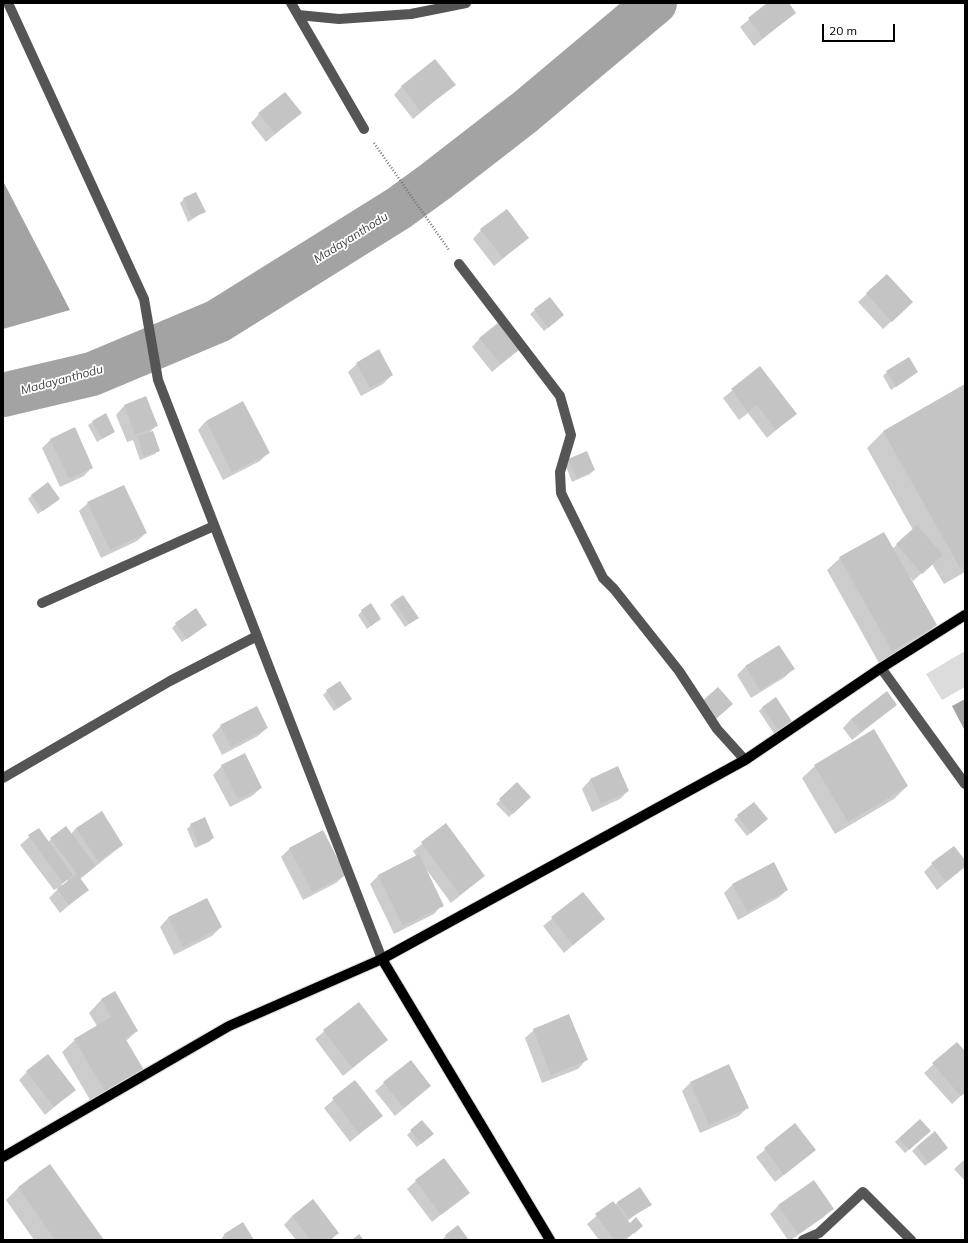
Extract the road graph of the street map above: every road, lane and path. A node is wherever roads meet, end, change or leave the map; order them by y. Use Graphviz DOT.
graph roads {
  1 [pos="8,3"];
  2 [pos="291,3"];
  3 [pos="466,3"];
  4 [pos="298,15"];
  5 [pos="364,128"];
  6 [pos="459,264"];
  7 [pos="214,526"];
  8 [pos="42,603"];
  9 [pos="965,615"];
  10 [pos="257,636"];
  11 [pos="881,668"];
  12 [pos="745,760"];
  13 [pos="3,778"];
  14 [pos="965,784"];
  15 [pos="382,959"];
  16 [pos="3,1157"];
  17 [pos="550,1240"];
  18 [pos="803,1240"];
  19 [pos="911,1240"];
  1 -- 7 [label="street"];
  2 -- 4 [label="street"];
  3 -- 4 [label="street"];
  4 -- 5 [label="street"];
  5 -- 6 [label="path"];
  6 -- 12 [label="street"];
  7 -- 8 [label="street"];
  7 -- 10 [label="street"];
  9 -- 11 [label="main road"];
  10 -- 13 [label="street"];
  10 -- 15 [label="street"];
  11 -- 12 [label="main road"];
  11 -- 14 [label="street"];
  12 -- 15 [label="main road"];
  15 -- 16 [label="main road"];
  15 -- 17 [label="main road"];
  18 -- 19 [label="street"];
}
